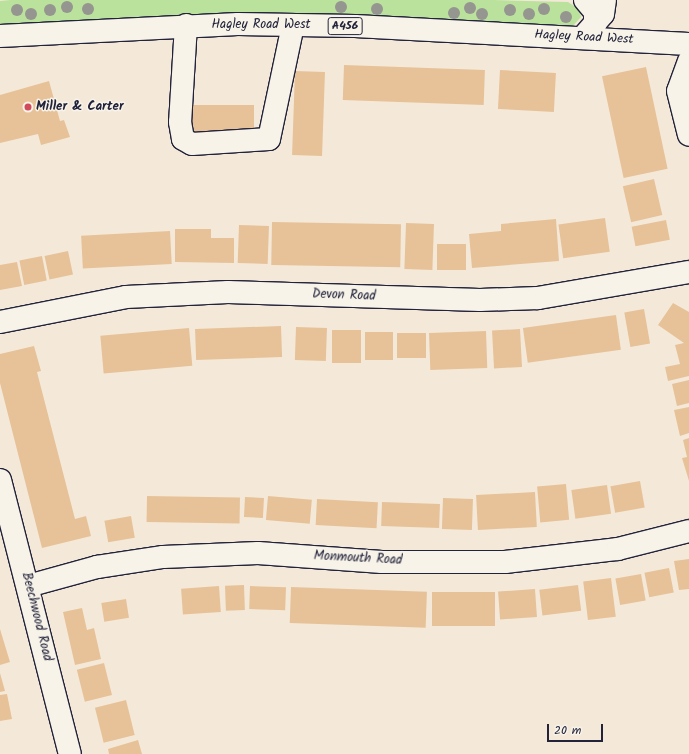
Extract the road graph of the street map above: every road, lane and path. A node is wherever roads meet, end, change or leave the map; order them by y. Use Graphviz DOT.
graph roads {
  1 [pos="585,0"];
  2 [pos="605,0"];
  3 [pos="186,25"];
  4 [pos="293,25"];
  5 [pos="589,31"];
  6 [pos="0,36"];
  7 [pos="689,44"];
  8 [pos="689,61"];
  9 [pos="689,135"];
  10 [pos="689,272"];
  11 [pos="0,322"];
  12 [pos="0,480"];
  13 [pos="689,532"];
  14 [pos="28,586"];
  15 [pos="70,754"];
  1 -- 5 [label="main road"];
  2 -- 5 [label="main road"];
  3 -- 4 [label="main road, Hagley Road West / A456"];
  3 -- 4 [label="main road"];
  3 -- 6 [label="main road, Hagley Road West / A456"];
  4 -- 5 [label="main road, Hagley Road West / A456"];
  5 -- 7 [label="main road, Hagley Road West / A456"];
  8 -- 9 [label="main road"];
  10 -- 11 [label="main road, Devon Road"];
  12 -- 14 [label="main road, Beechwood Road"];
  13 -- 14 [label="main road, Monmouth Road"];
  14 -- 15 [label="main road, Beechwood Road"];
}
